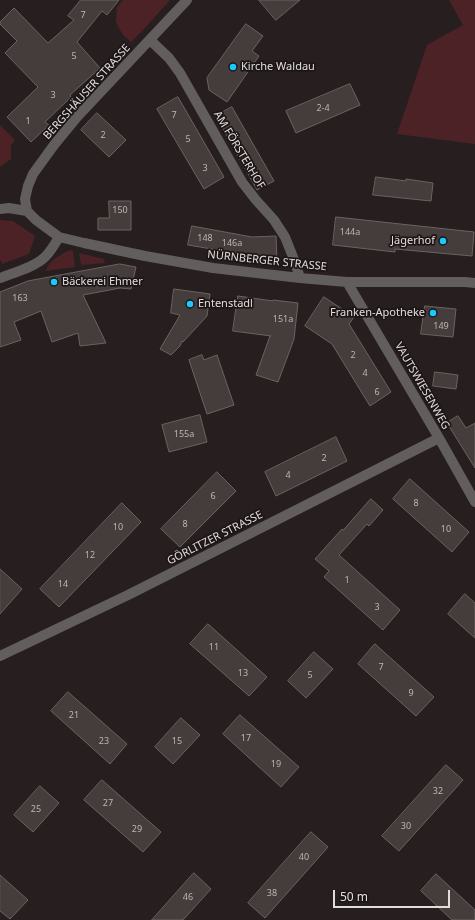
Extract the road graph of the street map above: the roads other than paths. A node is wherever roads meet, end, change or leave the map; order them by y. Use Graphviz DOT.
graph roads {
  1 [pos="187,0"];
  2 [pos="150,40"];
  3 [pos="0,209"];
  4 [pos="27,211"];
  5 [pos="59,236"];
  6 [pos="0,278"];
  7 [pos="300,278"];
  8 [pos="347,282"];
  9 [pos="475,283"];
  10 [pos="439,438"];
  11 [pos="475,502"];
  12 [pos="0,656"];
  1 -- 2 [label="street, BERGSHÄUSER STRASSE"];
  2 -- 4 [label="street, BERGSHÄUSER STRASSE"];
  2 -- 7 [label="street, AM FÖRSTERHOF"];
  3 -- 4 [label="street"];
  4 -- 5 [label="street, NÜRNBERGER STRASSE"];
  5 -- 6 [label="street"];
  5 -- 7 [label="street, NÜRNBERGER STRASSE"];
  7 -- 8 [label="street, NÜRNBERGER STRASSE"];
  8 -- 9 [label="street, NÜRNBERGER STRASSE"];
  8 -- 10 [label="street, VAUTSWIESENWEG"];
  10 -- 11 [label="street, VAUTSWIESENWEG"];
  10 -- 12 [label="street, GÖRLITZER STRASSE"];
}
